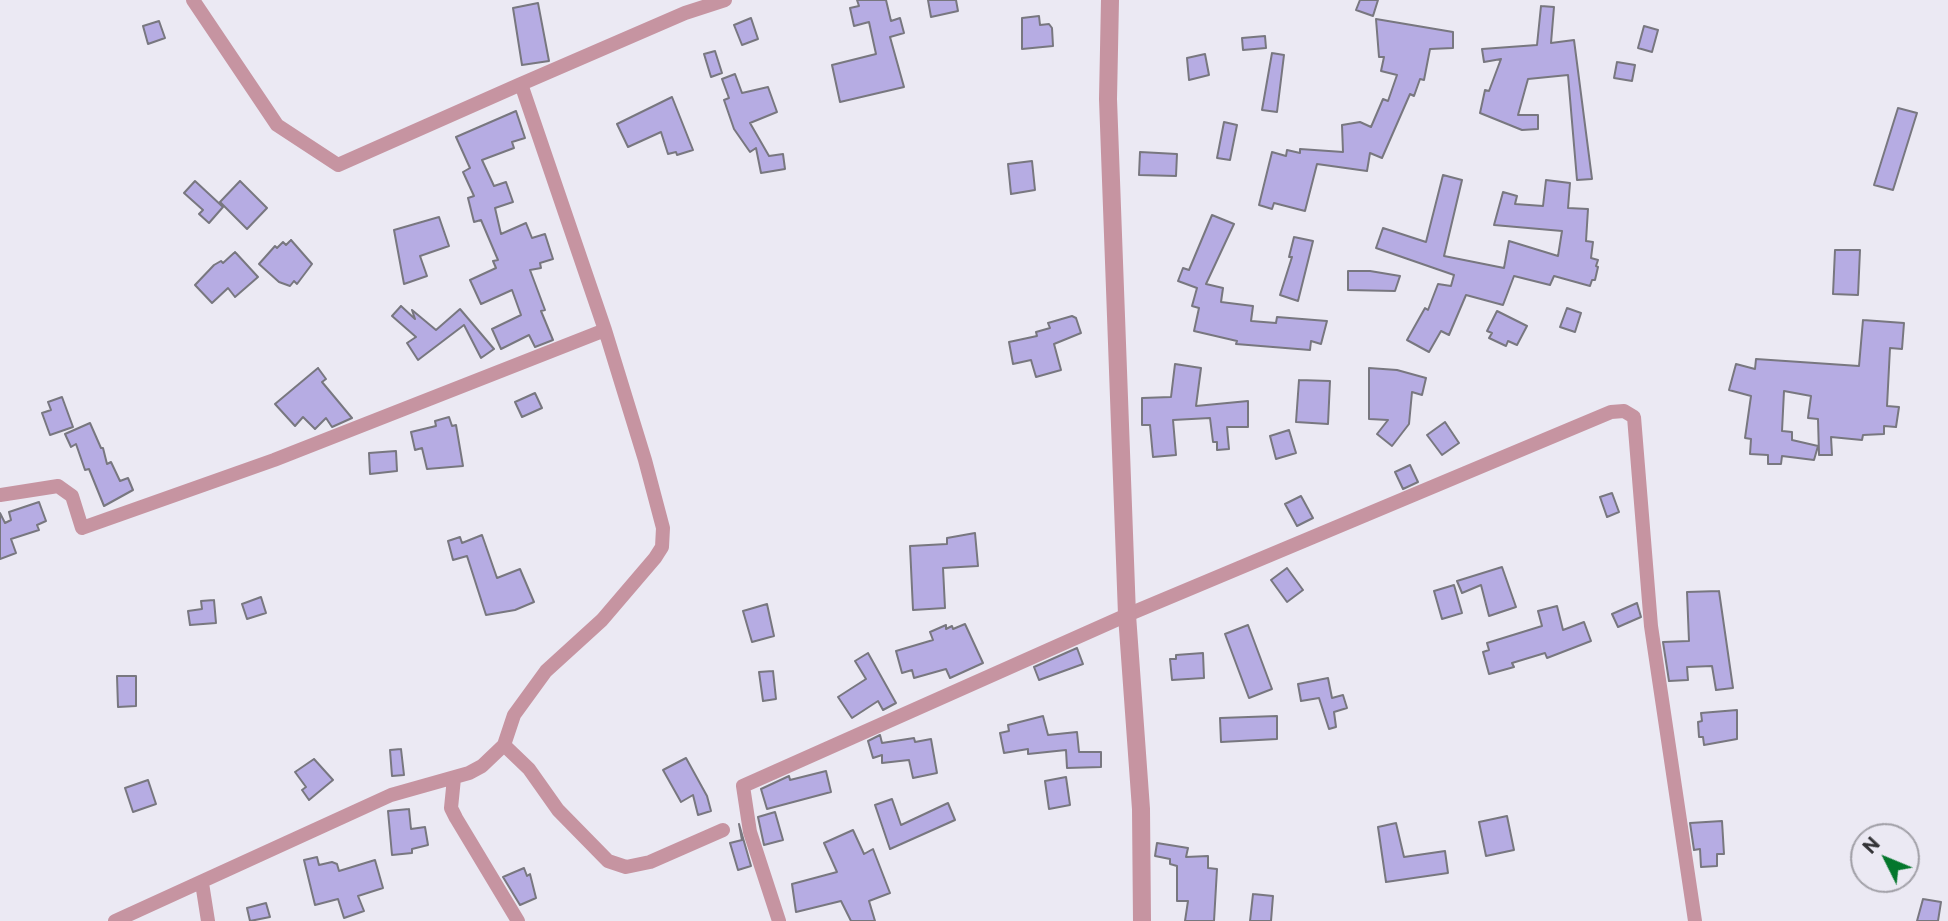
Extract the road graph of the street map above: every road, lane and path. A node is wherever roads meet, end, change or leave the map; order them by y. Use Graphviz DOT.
graph roads {
  1 [pos="193,0"];
  2 [pos="724,0"];
  3 [pos="1110,0"];
  4 [pos="521,84"];
  5 [pos="606,330"];
  6 [pos="0,495"];
  7 [pos="1127,615"];
  8 [pos="503,745"];
  9 [pos="454,778"];
  10 [pos="723,830"];
  11 [pos="202,883"];
  12 [pos="115,921"];
  13 [pos="208,921"];
  14 [pos="518,921"];
  15 [pos="779,921"];
  16 [pos="1142,921"];
  17 [pos="1695,921"];
  1 -- 4 [label="street"];
  2 -- 4 [label="street"];
  3 -- 7 [label="street"];
  4 -- 5 [label="street"];
  5 -- 6 [label="street"];
  5 -- 8 [label="street"];
  7 -- 15 [label="street"];
  7 -- 16 [label="street"];
  7 -- 17 [label="street"];
  8 -- 9 [label="street"];
  8 -- 10 [label="street"];
  9 -- 11 [label="street"];
  9 -- 14 [label="street"];
  11 -- 12 [label="street"];
  11 -- 13 [label="street"];
}
